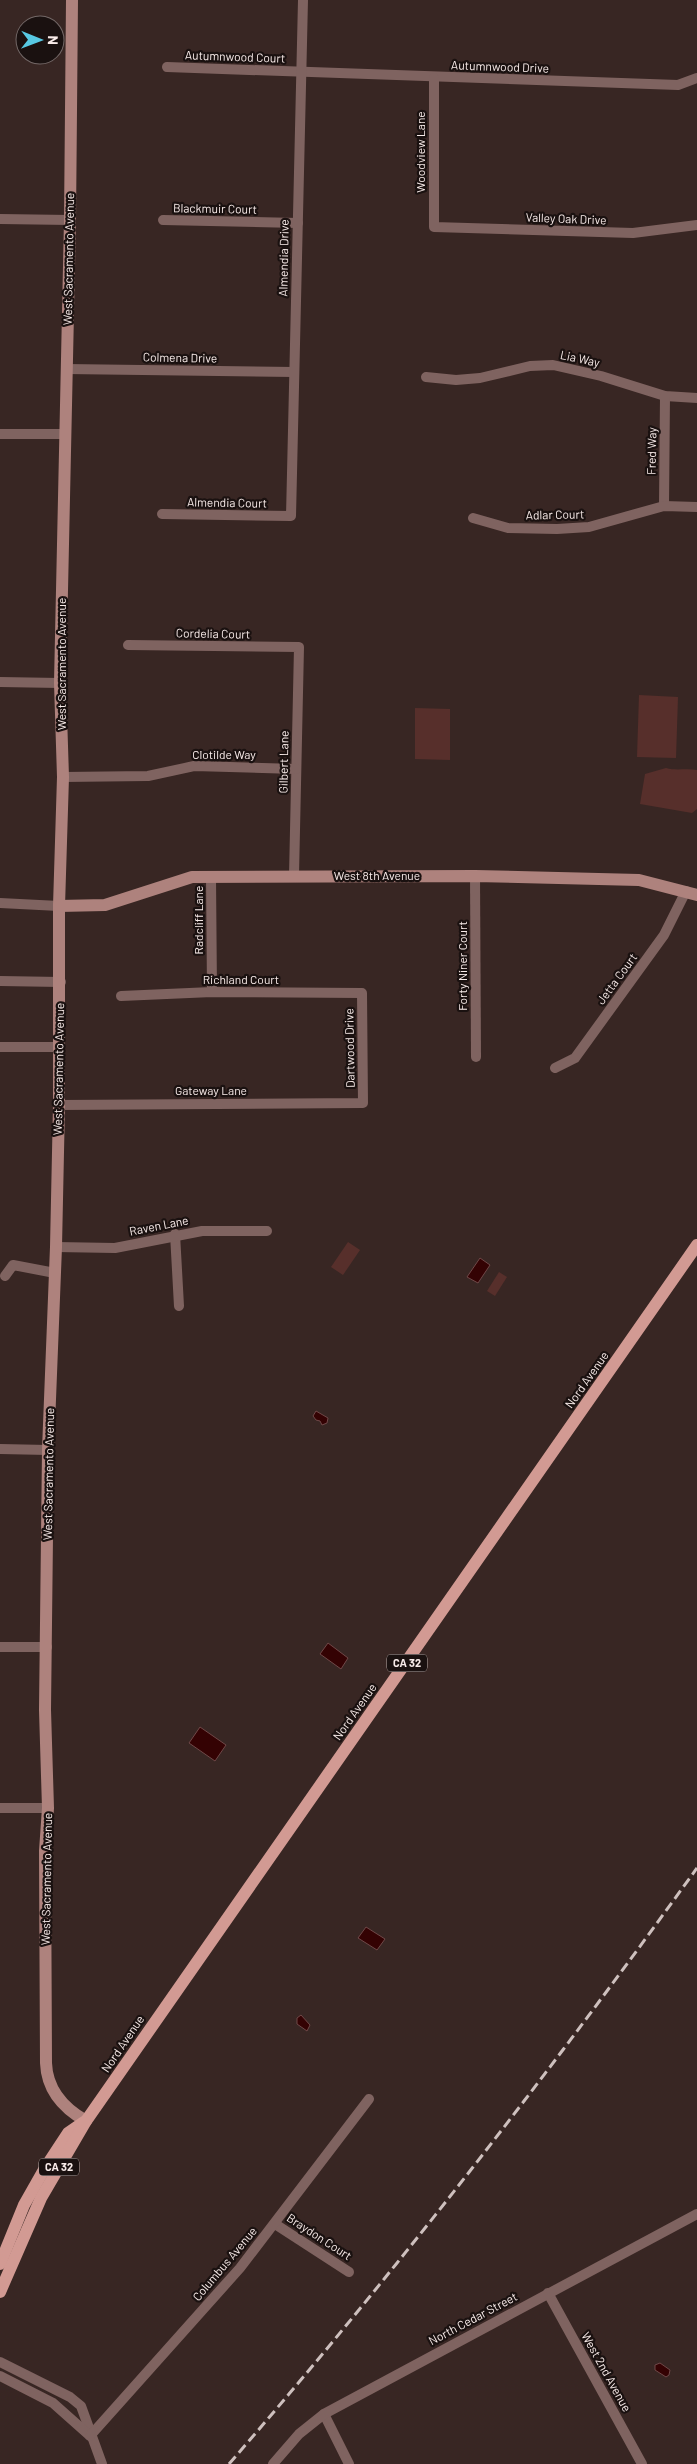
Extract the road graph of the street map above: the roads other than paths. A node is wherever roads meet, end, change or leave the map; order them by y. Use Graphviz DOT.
graph roads {
  1 [pos="72,0"];
  2 [pos="302,0"];
  3 [pos="167,67"];
  4 [pos="301,71"];
  5 [pos="434,78"];
  6 [pos="697,78"];
  7 [pos="0,219"];
  8 [pos="70,220"];
  9 [pos="163,220"];
  10 [pos="298,223"];
  11 [pos="697,225"];
  12 [pos="434,227"];
  13 [pos="66,369"];
  14 [pos="294,372"];
  15 [pos="426,377"];
  16 [pos="665,396"];
  17 [pos="697,398"];
  18 [pos="0,434"];
  19 [pos="65,434"];
  20 [pos="664,506"];
  21 [pos="697,507"];
  22 [pos="162,514"];
  23 [pos="291,516"];
  24 [pos="473,518"];
  25 [pos="128,645"];
  26 [pos="299,648"];
  27 [pos="0,682"];
  28 [pos="60,683"];
  29 [pos="296,769"];
  30 [pos="63,777"];
  31 [pos="294,876"];
  32 [pos="475,876"];
  33 [pos="211,877"];
  34 [pos="691,893"];
  35 [pos="0,903"];
  36 [pos="59,906"];
  37 [pos="0,981"];
  38 [pos="61,982"];
  39 [pos="212,992"];
  40 [pos="362,993"];
  41 [pos="121,996"];
  42 [pos="0,1047"];
  43 [pos="59,1047"];
  44 [pos="476,1057"];
  45 [pos="555,1068"];
  46 [pos="363,1102"];
  47 [pos="59,1105"];
  48 [pos="267,1231"];
  49 [pos="175,1234"];
  50 [pos="697,1244"];
  51 [pos="56,1247"];
  52 [pos="55,1273"];
  53 [pos="4,1276"];
  54 [pos="179,1306"];
  55 [pos="0,1449"];
  56 [pos="48,1450"];
  57 [pos="0,1647"];
  58 [pos="46,1648"];
  59 [pos="0,1808"];
  60 [pos="48,1808"];
  61 [pos="369,2099"];
  62 [pos="86,2121"];
  63 [pos="697,2214"];
  64 [pos="275,2224"];
  65 [pos="0,2264"];
  66 [pos="349,2272"];
  67 [pos="0,2292"];
  68 [pos="548,2293"];
  69 [pos="0,2362"];
  70 [pos="0,2376"];
  71 [pos="324,2414"];
  72 [pos="90,2436"];
  73 [pos="102,2464"];
  74 [pos="273,2464"];
  75 [pos="349,2464"];
  76 [pos="642,2464"];
  1 -- 8 [label="street, West Sacramento Avenue"];
  2 -- 4 [label="street, Almendia Drive"];
  3 -- 4 [label="street, Autumnwood Court"];
  4 -- 5 [label="street, Autumnwood Drive"];
  4 -- 10 [label="street, Almendia Drive"];
  5 -- 6 [label="street, Autumnwood Drive"];
  5 -- 12 [label="street, Woodview Lane"];
  7 -- 8 [label="street"];
  8 -- 13 [label="street, West Sacramento Avenue"];
  9 -- 10 [label="street, Blackmuir Court"];
  10 -- 14 [label="street, Almendia Drive"];
  11 -- 12 [label="street, Valley Oak Drive"];
  13 -- 14 [label="street, Colmena Drive"];
  13 -- 19 [label="street, West Sacramento Avenue"];
  14 -- 23 [label="street, Almendia Drive"];
  15 -- 16 [label="street, Lia Way"];
  16 -- 17 [label="street, Lia Way"];
  16 -- 20 [label="street, Fred Way"];
  18 -- 19 [label="street"];
  19 -- 28 [label="street, West Sacramento Avenue"];
  20 -- 21 [label="street, Adlar Court"];
  20 -- 24 [label="street, Adlar Court"];
  22 -- 23 [label="street, Almendia Court"];
  25 -- 26 [label="street, Cordelia Court"];
  26 -- 29 [label="street, Gilbert Lane"];
  27 -- 28 [label="street"];
  28 -- 30 [label="street, West Sacramento Avenue"];
  29 -- 30 [label="street, Clotilde Way"];
  29 -- 31 [label="street, Gilbert Lane"];
  30 -- 36 [label="street, West Sacramento Avenue"];
  31 -- 32 [label="street, West 8th Avenue"];
  31 -- 33 [label="street, West 8th Avenue"];
  32 -- 34 [label="street, West 8th Avenue"];
  32 -- 44 [label="street, Forty Niner Court"];
  33 -- 36 [label="street, West 8th Avenue"];
  33 -- 39 [label="street, Radcliff Lane"];
  34 -- 45 [label="street, Jetta Court"];
  35 -- 36 [label="street"];
  36 -- 38 [label="street, West Sacramento Avenue"];
  37 -- 38 [label="street"];
  38 -- 43 [label="street, West Sacramento Avenue"];
  39 -- 40 [label="street, Richland Court"];
  39 -- 41 [label="street, Richland Court"];
  40 -- 46 [label="street, Dartwood Drive"];
  42 -- 43 [label="street"];
  43 -- 47 [label="street, West Sacramento Avenue"];
  46 -- 47 [label="street, Gateway Lane"];
  47 -- 51 [label="street, West Sacramento Avenue"];
  48 -- 49 [label="street, Raven Lane"];
  49 -- 51 [label="street, Raven Lane"];
  49 -- 54 [label="street"];
  50 -- 62 [label="main road, Nord Avenue / CA 32"];
  51 -- 52 [label="street, West Sacramento Avenue"];
  52 -- 53 [label="street"];
  52 -- 56 [label="street, West Sacramento Avenue"];
  55 -- 56 [label="street"];
  56 -- 58 [label="street, West Sacramento Avenue"];
  57 -- 58 [label="street"];
  58 -- 60 [label="street, West Sacramento Avenue"];
  59 -- 60 [label="street"];
  60 -- 62 [label="street, West Sacramento Avenue"];
  61 -- 64 [label="street, Columbus Avenue"];
  62 -- 65 [label="main road, Nord Avenue / CA 32"];
  62 -- 67 [label="main road, Nord Avenue / CA 32"];
  63 -- 68 [label="street, North Cedar Street"];
  64 -- 66 [label="street, Braydon Court"];
  64 -- 72 [label="street, Columbus Avenue"];
  68 -- 71 [label="street, North Cedar Street"];
  68 -- 76 [label="street, West 2nd Avenue"];
  69 -- 72 [label="street"];
  70 -- 72 [label="street"];
  71 -- 74 [label="street, North Cedar Street"];
  71 -- 75 [label="street"];
  72 -- 73 [label="street"];
}
